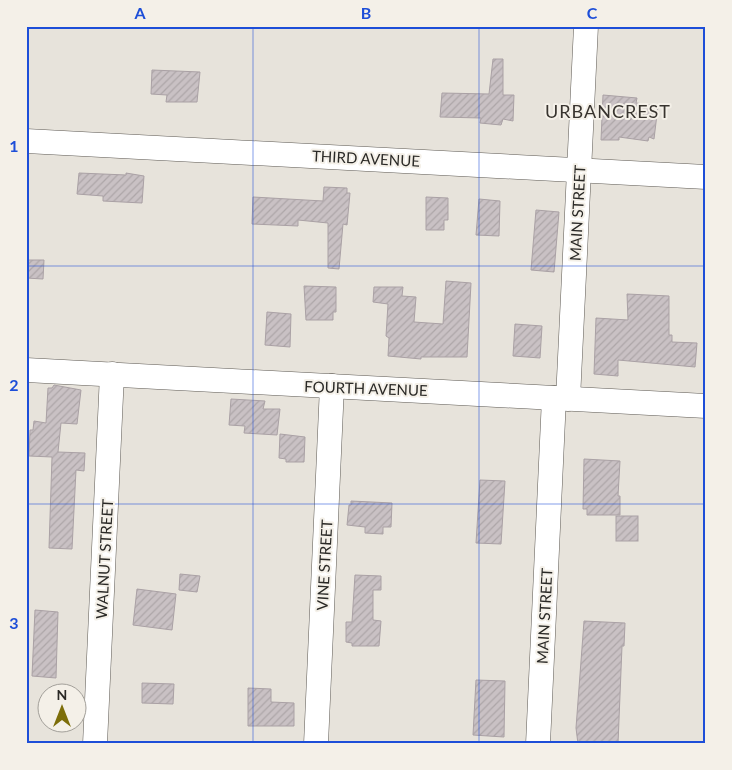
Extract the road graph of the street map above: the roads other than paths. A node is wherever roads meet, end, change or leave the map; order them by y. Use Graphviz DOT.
graph roads {
  1 [pos="586,26"];
  2 [pos="26,140"];
  3 [pos="579,170"];
  4 [pos="706,177"];
  5 [pos="26,370"];
  6 [pos="112,374"];
  7 [pos="332,386"];
  8 [pos="561,399"];
  9 [pos="706,406"];
  10 [pos="95,744"];
  11 [pos="316,744"];
  12 [pos="538,744"];
  1 -- 3 [label="street, MAIN STREET"];
  2 -- 3 [label="street, THIRD AVENUE"];
  3 -- 4 [label="street, THIRD AVENUE"];
  3 -- 8 [label="street, MAIN STREET"];
  5 -- 6 [label="street, FOURTH AVENUE"];
  6 -- 7 [label="street, FOURTH AVENUE"];
  6 -- 10 [label="street, WALNUT STREET"];
  7 -- 8 [label="street, FOURTH AVENUE"];
  7 -- 11 [label="street, VINE STREET"];
  8 -- 9 [label="street, FOURTH AVENUE"];
  8 -- 12 [label="street, MAIN STREET"];
}
